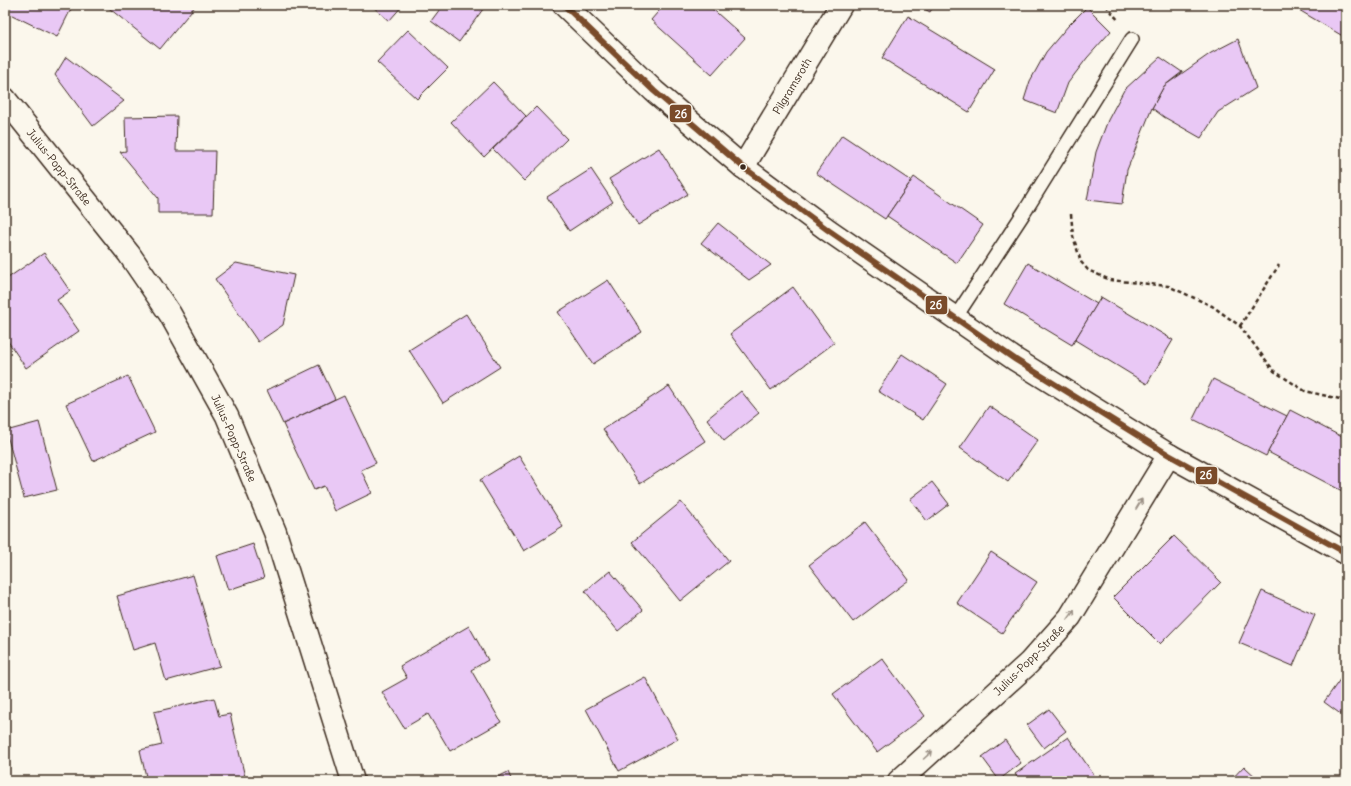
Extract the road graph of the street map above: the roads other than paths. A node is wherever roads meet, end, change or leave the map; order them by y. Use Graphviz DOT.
graph roads {
  1 [pos="564,5"];
  2 [pos="841,5"];
  3 [pos="1132,39"];
  4 [pos="5,99"];
  5 [pos="743,166"];
  6 [pos="955,318"];
  7 [pos="1169,455"];
  8 [pos="1346,551"];
  9 [pos="350,773"];
  10 [pos="899,781"];
  1 -- 5 [label="street"];
  2 -- 5 [label="street, Pilgramsroth"];
  3 -- 6 [label="lane"];
  4 -- 9 [label="street, Julius-Popp-Straße"];
  5 -- 6 [label="street"];
  6 -- 7 [label="street"];
  7 -- 8 [label="street"];
  10 -- 7 [label="street, Julius-Popp-Straße, one-way"];
}
